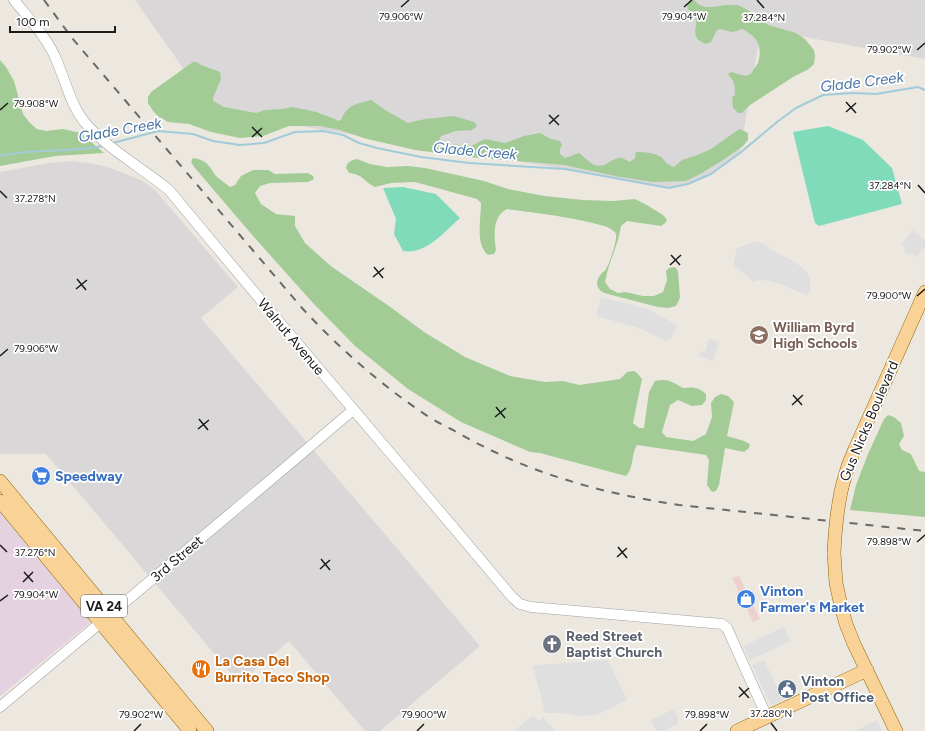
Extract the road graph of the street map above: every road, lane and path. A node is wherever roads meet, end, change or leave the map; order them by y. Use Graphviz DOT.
graph roads {
  1 [pos="14,0"];
  2 [pos="925,292"];
  3 [pos="353,410"];
  4 [pos="0,481"];
  5 [pos="0,501"];
  6 [pos="106,619"];
  7 [pos="867,670"];
  8 [pos="0,707"];
  9 [pos="767,717"];
  10 [pos="190,731"];
  11 [pos="207,731"];
  12 [pos="737,731"];
  13 [pos="896,731"];
  1 -- 3 [label="street, Walnut Avenue"];
  2 -- 7 [label="main road, Gus Nicks Boulevard, bridge"];
  3 -- 6 [label="street, 3rd Street"];
  3 -- 9 [label="street, Walnut Avenue"];
  4 -- 6 [label="main road, VA 24"];
  5 -- 6 [label="main road, VA 24"];
  6 -- 8 [label="street, 3rd Street"];
  6 -- 10 [label="main road, VA 24"];
  6 -- 11 [label="main road, VA 24"];
  7 -- 9 [label="main road"];
  7 -- 13 [label="main road, Gus Nicks Boulevard"];
  9 -- 12 [label="main road"];
}
